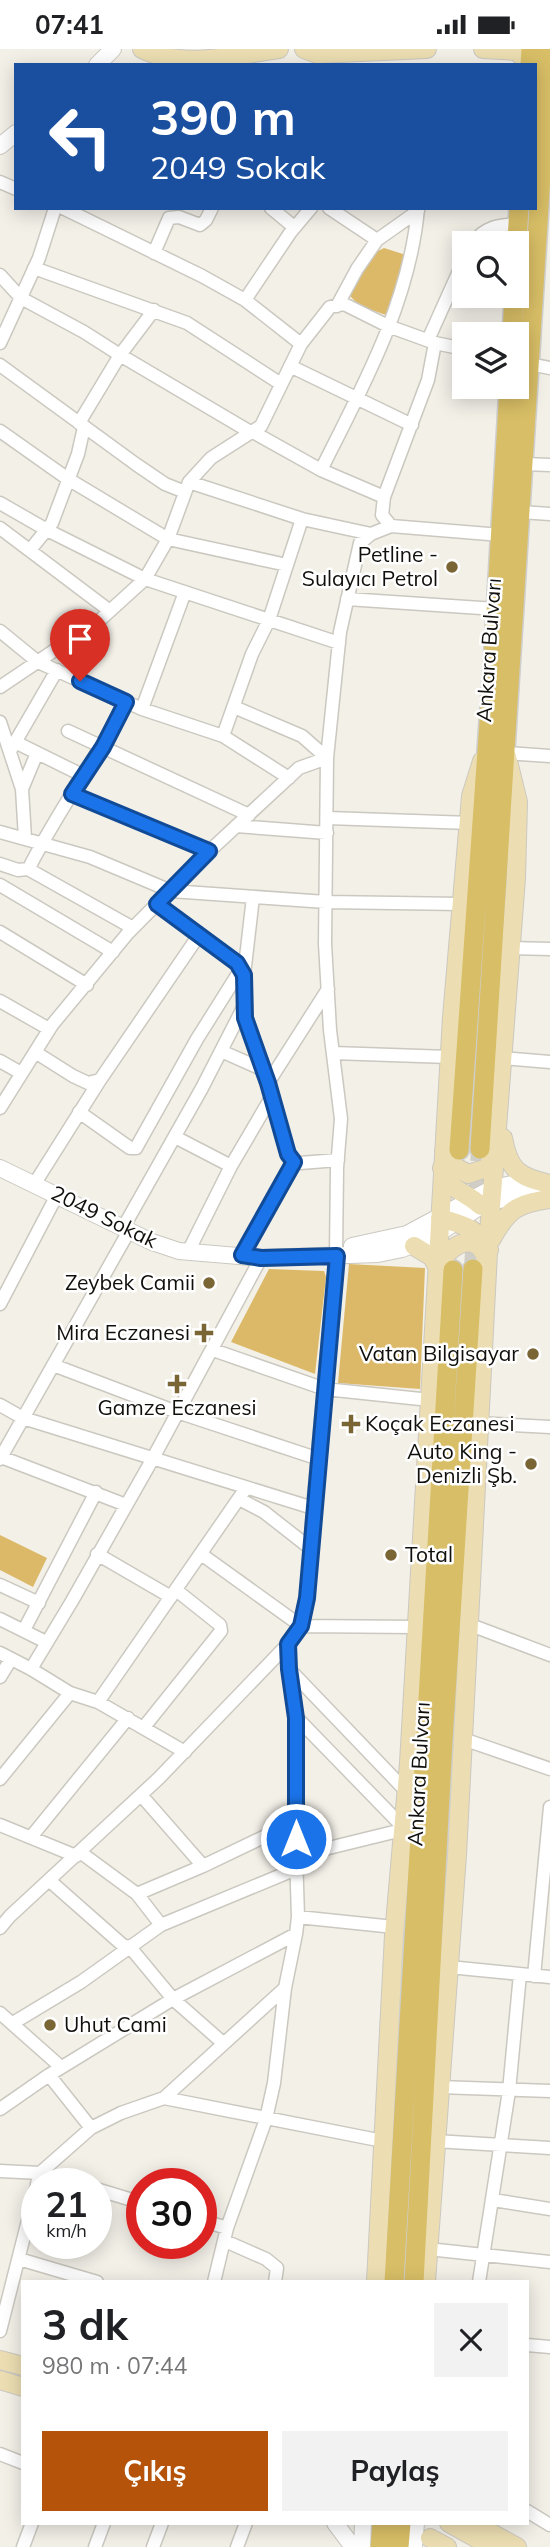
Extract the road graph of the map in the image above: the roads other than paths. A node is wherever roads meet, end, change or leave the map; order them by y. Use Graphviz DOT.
graph roads {
  1 [pos="113,49"];
  2 [pos="142,49"];
  3 [pos="276,49"];
  4 [pos="303,49"];
  5 [pos="427,49"];
  6 [pos="483,49"];
  7 [pos="548,49"];
  8 [pos="377,55"];
  9 [pos="232,60"];
  10 [pos="99,63"];
  11 [pos="527,63"];
  12 [pos="550,116"];
  13 [pos="14,135"];
  14 [pos="0,146"];
  15 [pos="542,153"];
  16 [pos="54,210"];
  17 [pos="67,210"];
  18 [pos="211,210"];
  19 [pos="275,210"];
  20 [pos="309,210"];
  21 [pos="332,210"];
  22 [pos="418,210"];
  23 [pos="518,216"];
  24 [pos="294,227"];
  25 [pos="484,231"];
  26 [pos="543,239"];
  27 [pos="377,240"];
  28 [pos="154,253"];
  29 [pos="34,268"];
  30 [pos="0,275"];
  31 [pos="452,291"];
  32 [pos="21,298"];
  33 [pos="245,300"];
  34 [pos="337,306"];
  35 [pos="155,310"];
  36 [pos="388,325"];
  37 [pos="432,342"];
  38 [pos="0,343"];
  39 [pos="301,344"];
  40 [pos="452,346"];
  41 [pos="120,355"];
  42 [pos="529,364"];
  43 [pos="0,365"];
  44 [pos="290,366"];
  45 [pos="550,369"];
  46 [pos="281,384"];
  47 [pos="508,399"];
  48 [pos="527,399"];
  49 [pos="356,400"];
  50 [pos="82,425"];
  51 [pos="412,425"];
  52 [pos="0,431"];
  53 [pos="252,433"];
  54 [pos="523,464"];
  55 [pos="550,465"];
  56 [pos="321,470"];
  57 [pos="68,479"];
  58 [pos="187,487"];
  59 [pos="384,497"];
  60 [pos="0,503"];
  61 [pos="521,512"];
  62 [pos="550,514"];
  63 [pos="302,519"];
  64 [pos="391,526"];
  65 [pos="0,528"];
  66 [pos="47,530"];
  67 [pos="371,534"];
  68 [pos="500,535"];
  69 [pos="168,539"];
  70 [pos="30,550"];
  71 [pos="287,565"];
  72 [pos="145,579"];
  73 [pos="185,592"];
  74 [pos="347,599"];
  75 [pos="496,609"];
  76 [pos="110,611"];
  77 [pos="269,620"];
  78 [pos="0,631"];
  79 [pos="339,643"];
  80 [pos="38,662"];
  81 [pos="57,670"];
  82 [pos="0,687"];
  83 [pos="126,702"];
  84 [pos="234,706"];
  85 [pos="142,709"];
  86 [pos="0,722"];
  87 [pos="68,731"];
  88 [pos="223,736"];
  89 [pos="13,747"];
  90 [pos="103,747"];
  91 [pos="486,747"];
  92 [pos="37,753"];
  93 [pos="506,753"];
  94 [pos="550,756"];
  95 [pos="327,758"];
  96 [pos="84,776"];
  97 [pos="289,778"];
  98 [pos="22,789"];
  99 [pos="72,794"];
  100 [pos="249,815"];
  101 [pos="327,818"];
  102 [pos="470,823"];
  103 [pos="236,826"];
  104 [pos="0,832"];
  105 [pos="327,833"];
  106 [pos="25,838"];
  107 [pos="42,842"];
  108 [pos="209,851"];
  109 [pos="0,864"];
  110 [pos="28,869"];
  111 [pos="0,885"];
  112 [pos="170,891"];
  113 [pos="253,897"];
  114 [pos="326,902"];
  115 [pos="157,904"];
  116 [pos="462,904"];
  117 [pos="133,928"];
  118 [pos="0,932"];
  119 [pos="199,935"];
  120 [pos="510,948"];
  121 [pos="550,949"];
  122 [pos="113,952"];
  123 [pos="242,972"];
  124 [pos="86,985"];
  125 [pos="328,989"];
  126 [pos="0,1001"];
  127 [pos="246,1003"];
  128 [pos="49,1029"];
  129 [pos="221,1051"];
  130 [pos="35,1052"];
  131 [pos="333,1052"];
  132 [pos="449,1057"];
  133 [pos="503,1058"];
  134 [pos="0,1061"];
  135 [pos="550,1062"];
  136 [pos="264,1070"];
  137 [pos="21,1073"];
  138 [pos="100,1080"];
  139 [pos="270,1089"];
  140 [pos="0,1108"];
  141 [pos="79,1112"];
  142 [pos="498,1117"];
  143 [pos="175,1137"];
  144 [pos="488,1151"];
  145 [pos="448,1156"];
  146 [pos="338,1160"];
  147 [pos="294,1162"];
  148 [pos="231,1167"];
  149 [pos="2,1172"];
  150 [pos="35,1183"];
  151 [pos="550,1185"];
  152 [pos="57,1195"];
  153 [pos="484,1198"];
  154 [pos="550,1198"];
  155 [pos="444,1224"];
  156 [pos="126,1229"];
  157 [pos="414,1246"];
  158 [pos="489,1247"];
  159 [pos="188,1252"];
  160 [pos="242,1255"];
  161 [pos="337,1255"];
  162 [pos="261,1258"];
  163 [pos="463,1269"];
  164 [pos="0,1304"];
  165 [pos="212,1350"];
  166 [pos="53,1366"];
  167 [pos="325,1389"];
  168 [pos="430,1400"];
  169 [pos="0,1405"];
  170 [pos="177,1412"];
  171 [pos="23,1418"];
  172 [pos="478,1423"];
  173 [pos="550,1427"];
  174 [pos="1,1453"];
  175 [pos="319,1459"];
  176 [pos="152,1460"];
  177 [pos="96,1492"];
  178 [pos="243,1494"];
  179 [pos="126,1504"];
  180 [pos="313,1508"];
  181 [pos="310,1548"];
  182 [pos="97,1554"];
  183 [pos="201,1554"];
  184 [pos="0,1585"];
  185 [pos="174,1593"];
  186 [pos="38,1603"];
  187 [pos="0,1619"];
  188 [pos="468,1623"];
  189 [pos="301,1626"];
  190 [pos="417,1627"];
  191 [pos="24,1630"];
  192 [pos="46,1642"];
  193 [pos="288,1644"];
  194 [pos="550,1655"];
  195 [pos="6,1656"];
  196 [pos="31,1669"];
  197 [pos="289,1669"];
  198 [pos="0,1677"];
  199 [pos="70,1693"];
  200 [pos="98,1702"];
  201 [pos="128,1718"];
  202 [pos="296,1718"];
  203 [pos="144,1727"];
  204 [pos="463,1739"];
  205 [pos="185,1752"];
  206 [pos="550,1769"];
  207 [pos="0,1779"];
  208 [pos="406,1791"];
  209 [pos="141,1795"];
  210 [pos="550,1807"];
  211 [pos="295,1822"];
  212 [pos="0,1825"];
  213 [pos="402,1828"];
  214 [pos="31,1837"];
  215 [pos="78,1854"];
  216 [pos="296,1862"];
  217 [pos="203,1866"];
  218 [pos="50,1881"];
  219 [pos="546,1886"];
  220 [pos="137,1894"];
  221 [pos="5,1913"];
  222 [pos="298,1917"];
  223 [pos="161,1925"];
  224 [pos="394,1927"];
  225 [pos="0,1928"];
  226 [pos="296,1934"];
  227 [pos="127,1947"];
  228 [pos="449,1967"];
  229 [pos="527,1975"];
  230 [pos="550,1977"];
  231 [pos="285,1988"];
  232 [pos="173,1999"];
  233 [pos="0,2013"];
  234 [pos="13,2024"];
  235 [pos="223,2043"];
  236 [pos="61,2067"];
  237 [pos="49,2075"];
  238 [pos="439,2087"];
  239 [pos="509,2091"];
  240 [pos="550,2091"];
  241 [pos="164,2098"];
  242 [pos="3,2102"];
  243 [pos="266,2119"];
  244 [pos="90,2128"];
  245 [pos="383,2141"];
  246 [pos="435,2141"];
  247 [pos="502,2146"];
  248 [pos="550,2148"];
  249 [pos="0,2162"];
  250 [pos="51,2168"];
  251 [pos="0,2171"];
  252 [pos="14,2171"];
  253 [pos="21,2174"];
  254 [pos="493,2200"];
  255 [pos="550,2209"];
  256 [pos="217,2229"];
  257 [pos="226,2234"];
  258 [pos="428,2249"];
  259 [pos="21,2251"];
  260 [pos="483,2255"];
  261 [pos="19,2259"];
  262 [pos="550,2262"];
  263 [pos="90,2280"];
  264 [pos="214,2280"];
  265 [pos="275,2280"];
  266 [pos="376,2280"];
  267 [pos="394,2280"];
  268 [pos="414,2280"];
  269 [pos="426,2280"];
  270 [pos="479,2280"];
  271 [pos="0,2331"];
  272 [pos="529,2345"];
  273 [pos="550,2347"];
  274 [pos="0,2360"];
  275 [pos="21,2366"];
  276 [pos="0,2380"];
  277 [pos="21,2386"];
  278 [pos="0,2454"];
  279 [pos="21,2462"];
  280 [pos="529,2512"];
  281 [pos="32,2525"];
  282 [pos="103,2525"];
  283 [pos="161,2525"];
  284 [pos="245,2525"];
  285 [pos="336,2525"];
  286 [pos="363,2525"];
  287 [pos="382,2525"];
  288 [pos="401,2525"];
  289 [pos="417,2525"];
  290 [pos="453,2525"];
  291 [pos="478,2525"];
  292 [pos="550,2525"];
  293 [pos="422,2543"];
  294 [pos="23,2547"];
  295 [pos="95,2547"];
  296 [pos="153,2547"];
  297 [pos="237,2547"];
  298 [pos="353,2547"];
  299 [pos="362,2547"];
  300 [pos="380,2547"];
  301 [pos="399,2547"];
  302 [pos="447,2547"];
  303 [pos="492,2547"];
  304 [pos="517,2547"];
  1 -- 10 [label="street"];
  2 -- 9 [label="main road"];
  3 -- 9 [label="main road"];
  4 -- 8 [label="main road"];
  5 -- 8 [label="main road"];
  6 -- 11 [label="main road"];
  7 -- 15 [label="main road, Ankara Bulvarı"];
  12 -- 15 [label="main road, Ankara Bulvarı"];
  13 -- 14 [label="street"];
  15 -- 26 [label="main road, Ankara Bulvarı"];
  16 -- 29 [label="street"];
  17 -- 28 [label="street"];
  18 -- 28 [label="street"];
  19 -- 24 [label="street"];
  20 -- 24 [label="street"];
  21 -- 27 [label="street"];
  22 -- 27 [label="street"];
  22 -- 36 [label="street"];
  23 -- 25 [label="street"];
  24 -- 33 [label="street"];
  26 -- 42 [label="main road, Ankara Bulvarı"];
  27 -- 34 [label="street"];
  28 -- 33 [label="street"];
  29 -- 32 [label="street"];
  29 -- 35 [label="street"];
  30 -- 32 [label="street"];
  31 -- 37 [label="street"];
  32 -- 38 [label="street"];
  32 -- 41 [label="street"];
  33 -- 39 [label="street"];
  34 -- 36 [label="street"];
  34 -- 39 [label="street"];
  35 -- 41 [label="street"];
  35 -- 46 [label="street"];
  36 -- 37 [label="street"];
  36 -- 49 [label="street"];
  37 -- 40 [label="street"];
  37 -- 51 [label="street"];
  39 -- 44 [label="street"];
  41 -- 50 [label="street"];
  41 -- 53 [label="street"];
  42 -- 45 [label="street"];
  43 -- 50 [label="street"];
  44 -- 46 [label="street"];
  44 -- 49 [label="street"];
  46 -- 53 [label="street"];
  47 -- 68 [label="main road, Ankara Bulvarı"];
  48 -- 54 [label="main road, Ankara Bulvarı"];
  49 -- 51 [label="street"];
  49 -- 56 [label="street"];
  50 -- 57 [label="street"];
  50 -- 58 [label="street"];
  51 -- 59 [label="street"];
  52 -- 57 [label="street"];
  53 -- 56 [label="street"];
  53 -- 58 [label="street"];
  54 -- 55 [label="street"];
  54 -- 61 [label="main road, Ankara Bulvarı"];
  56 -- 59 [label="street"];
  57 -- 66 [label="street"];
  57 -- 69 [label="street"];
  58 -- 63 [label="street"];
  58 -- 69 [label="street"];
  59 -- 64 [label="street"];
  60 -- 66 [label="street"];
  61 -- 62 [label="street"];
  61 -- 93 [label="main road, Ankara Bulvarı"];
  63 -- 67 [label="street"];
  63 -- 71 [label="street"];
  64 -- 67 [label="street"];
  64 -- 68 [label="street"];
  65 -- 70 [label="street"];
  66 -- 70 [label="street"];
  66 -- 72 [label="street"];
  67 -- 74 [label="street"];
  68 -- 75 [label="main road, Ankara Bulvarı"];
  69 -- 71 [label="street"];
  69 -- 72 [label="street"];
  70 -- 76 [label="street"];
  71 -- 77 [label="street"];
  72 -- 73 [label="street"];
  72 -- 76 [label="street"];
  73 -- 77 [label="street"];
  73 -- 85 [label="street"];
  74 -- 75 [label="street"];
  74 -- 79 [label="street"];
  75 -- 91 [label="main road, Ankara Bulvarı"];
  76 -- 80 [label="street"];
  77 -- 79 [label="street"];
  77 -- 84 [label="street"];
  78 -- 80 [label="street"];
  79 -- 95 [label="street"];
  80 -- 81 [label="street"];
  80 -- 82 [label="street"];
  81 -- 83 [label="street"];
  81 -- 89 [label="street"];
  83 -- 85 [label="street"];
  83 -- 90 [label="street"];
  84 -- 88 [label="street"];
  84 -- 95 [label="street"];
  85 -- 88 [label="street"];
  86 -- 89 [label="street"];
  87 -- 90 [label="street"];
  88 -- 97 [label="street"];
  89 -- 92 [label="street"];
  89 -- 98 [label="street"];
  90 -- 96 [label="street"];
  90 -- 100 [label="street"];
  91 -- 102 [label="main road"];
  91 -- 145 [label="main road, Ankara Bulvarı"];
  92 -- 96 [label="street"];
  92 -- 98 [label="street"];
  93 -- 94 [label="street"];
  93 -- 120 [label="main road"];
  93 -- 144 [label="main road, Ankara Bulvarı"];
  95 -- 97 [label="street"];
  95 -- 101 [label="street"];
  96 -- 99 [label="street"];
  97 -- 100 [label="street"];
  98 -- 106 [label="street"];
  99 -- 107 [label="street"];
  99 -- 108 [label="street"];
  100 -- 103 [label="street"];
  101 -- 102 [label="street"];
  101 -- 105 [label="street"];
  102 -- 116 [label="main road"];
  103 -- 105 [label="street"];
  103 -- 108 [label="street"];
  104 -- 106 [label="street"];
  105 -- 114 [label="street"];
  106 -- 107 [label="street"];
  107 -- 110 [label="street"];
  107 -- 112 [label="street"];
  108 -- 112 [label="street"];
  109 -- 110 [label="street"];
  110 -- 117 [label="street"];
  111 -- 122 [label="street"];
  112 -- 113 [label="street"];
  112 -- 115 [label="street"];
  113 -- 114 [label="street"];
  113 -- 123 [label="street"];
  114 -- 116 [label="street"];
  114 -- 125 [label="street"];
  115 -- 117 [label="street"];
  115 -- 119 [label="street"];
  116 -- 132 [label="main road"];
  117 -- 122 [label="street"];
  118 -- 124 [label="street"];
  119 -- 123 [label="street"];
  119 -- 138 [label="street"];
  120 -- 121 [label="street"];
  120 -- 133 [label="main road"];
  122 -- 124 [label="street"];
  123 -- 127 [label="street"];
  123 -- 141 [label="street"];
  124 -- 128 [label="street"];
  125 -- 131 [label="street"];
  125 -- 139 [label="street"];
  126 -- 128 [label="street"];
  127 -- 129 [label="street"];
  127 -- 136 [label="street"];
  128 -- 130 [label="street"];
  129 -- 136 [label="street"];
  129 -- 143 [label="street"];
  130 -- 137 [label="street"];
  130 -- 138 [label="street"];
  131 -- 132 [label="street"];
  131 -- 146 [label="street"];
  132 -- 145 [label="main road"];
  133 -- 135 [label="street"];
  133 -- 142 [label="main road"];
  134 -- 137 [label="street"];
  136 -- 139 [label="street"];
  137 -- 140 [label="street"];
  138 -- 141 [label="street"];
  139 -- 147 [label="street"];
  139 -- 148 [label="street"];
  141 -- 150 [label="street"];
  142 -- 144 [label="main road"];
  142 -- 151 [label="main road"];
  143 -- 148 [label="street"];
  143 -- 156 [label="street"];
  144 -- 145 [label="main road"];
  144 -- 153 [label="main road"];
  145 -- 153 [label="main road"];
  145 -- 155 [label="main road"];
  146 -- 147 [label="street"];
  146 -- 161 [label="street"];
  147 -- 160 [label="street"];
  148 -- 159 [label="street"];
  149 -- 150 [label="street, 2049 Sokak"];
  150 -- 152 [label="street, 2049 Sokak"];
  151 -- 153 [label="street"];
  152 -- 156 [label="street, 2049 Sokak"];
  152 -- 164 [label="street"];
  153 -- 154 [label="street"];
  153 -- 155 [label="street"];
  153 -- 158 [label="main road"];
  154 -- 158 [label="main road"];
  155 -- 157 [label="street, 2049 Sokak"];
  155 -- 158 [label="main road"];
  155 -- 161 [label="street"];
  155 -- 163 [label="main road"];
  156 -- 159 [label="street, 2049 Sokak"];
  156 -- 166 [label="street"];
  157 -- 161 [label="street, 2049 Sokak"];
  157 -- 163 [label="main road"];
  158 -- 163 [label="main road"];
  159 -- 160 [label="street, 2049 Sokak"];
  160 -- 162 [label="street, 2049 Sokak"];
  161 -- 162 [label="street, 2049 Sokak"];
  161 -- 167 [label="street"];
  162 -- 165 [label="street"];
  163 -- 168 [label="main road"];
  163 -- 172 [label="main road"];
  163 -- 267 [label="main road, Ankara Bulvarı"];
  163 -- 268 [label="main road, Ankara Bulvarı"];
  165 -- 167 [label="street"];
  165 -- 170 [label="street"];
  166 -- 170 [label="street"];
  166 -- 171 [label="street"];
  167 -- 168 [label="street"];
  167 -- 175 [label="street"];
  168 -- 190 [label="main road"];
  169 -- 171 [label="street"];
  170 -- 175 [label="street"];
  170 -- 176 [label="street"];
  171 -- 174 [label="street"];
  171 -- 176 [label="street"];
  172 -- 173 [label="street"];
  172 -- 188 [label="main road"];
  174 -- 177 [label="street"];
  175 -- 180 [label="street"];
  176 -- 178 [label="street"];
  176 -- 179 [label="street"];
  177 -- 179 [label="street"];
  177 -- 186 [label="street"];
  178 -- 180 [label="street"];
  178 -- 181 [label="street"];
  178 -- 183 [label="street"];
  179 -- 182 [label="street"];
  180 -- 181 [label="street"];
  181 -- 189 [label="street"];
  182 -- 185 [label="street"];
  182 -- 192 [label="street"];
  183 -- 185 [label="street"];
  183 -- 189 [label="street"];
  184 -- 186 [label="street"];
  185 -- 200 [label="street"];
  185 -- 203 [label="street"];
  186 -- 191 [label="street"];
  187 -- 191 [label="street"];
  188 -- 194 [label="street"];
  188 -- 204 [label="main road"];
  189 -- 190 [label="street"];
  189 -- 193 [label="street"];
  190 -- 208 [label="main road"];
  191 -- 192 [label="street"];
  192 -- 196 [label="street"];
  193 -- 197 [label="street"];
  193 -- 205 [label="street"];
  195 -- 196 [label="street"];
  195 -- 198 [label="street"];
  196 -- 199 [label="street"];
  197 -- 202 [label="street"];
  197 -- 208 [label="street"];
  199 -- 200 [label="street"];
  199 -- 207 [label="street"];
  200 -- 201 [label="street"];
  201 -- 203 [label="street"];
  201 -- 214 [label="street"];
  202 -- 211 [label="street"];
  202 -- 213 [label="street"];
  203 -- 205 [label="street"];
  204 -- 206 [label="street"];
  204 -- 228 [label="main road"];
  205 -- 209 [label="street"];
  208 -- 213 [label="main road"];
  209 -- 215 [label="street"];
  209 -- 217 [label="street"];
  210 -- 219 [label="street"];
  211 -- 216 [label="street"];
  211 -- 217 [label="street"];
  212 -- 214 [label="street"];
  213 -- 216 [label="street"];
  213 -- 224 [label="main road"];
  214 -- 215 [label="street"];
  215 -- 218 [label="street"];
  215 -- 220 [label="street"];
  216 -- 222 [label="street"];
  216 -- 223 [label="street"];
  217 -- 220 [label="street"];
  218 -- 221 [label="street"];
  218 -- 227 [label="street"];
  219 -- 229 [label="street"];
  220 -- 223 [label="street"];
  221 -- 225 [label="street"];
  222 -- 224 [label="street"];
  222 -- 226 [label="street"];
  223 -- 227 [label="street"];
  224 -- 245 [label="main road"];
  226 -- 231 [label="street"];
  226 -- 232 [label="street"];
  227 -- 232 [label="street"];
  227 -- 234 [label="street"];
  228 -- 229 [label="street"];
  228 -- 238 [label="main road"];
  229 -- 230 [label="street"];
  229 -- 239 [label="street"];
  231 -- 235 [label="street"];
  231 -- 243 [label="street"];
  232 -- 235 [label="street"];
  232 -- 236 [label="street"];
  233 -- 234 [label="street"];
  234 -- 236 [label="street"];
  235 -- 241 [label="street"];
  236 -- 237 [label="street"];
  237 -- 242 [label="street"];
  237 -- 244 [label="street"];
  238 -- 239 [label="street"];
  238 -- 246 [label="main road"];
  239 -- 240 [label="street"];
  239 -- 247 [label="street"];
  241 -- 243 [label="street"];
  241 -- 244 [label="street"];
  243 -- 245 [label="street"];
  243 -- 257 [label="street"];
  244 -- 250 [label="street"];
  245 -- 266 [label="main road"];
  246 -- 247 [label="street"];
  246 -- 258 [label="main road"];
  247 -- 248 [label="street"];
  247 -- 254 [label="street"];
  249 -- 252 [label="street"];
  251 -- 252 [label="street"];
  252 -- 253 [label="street"];
  254 -- 255 [label="street"];
  254 -- 260 [label="street"];
  256 -- 257 [label="street"];
  257 -- 264 [label="street"];
  257 -- 265 [label="street"];
  258 -- 260 [label="street"];
  258 -- 269 [label="main road"];
  259 -- 261 [label="street"];
  260 -- 262 [label="street"];
  260 -- 270 [label="street"];
  261 -- 263 [label="street"];
  261 -- 271 [label="street"];
  272 -- 273 [label="street"];
  274 -- 275 [label="main road"];
  276 -- 277 [label="main road"];
  278 -- 279 [label="street"];
  280 -- 292 [label="street"];
  281 -- 294 [label="street"];
  282 -- 295 [label="street"];
  283 -- 296 [label="street"];
  284 -- 297 [label="street"];
  285 -- 298 [label="street"];
  286 -- 299 [label="street"];
  287 -- 300 [label="main road"];
  288 -- 301 [label="main road"];
  289 -- 293 [label="street"];
  290 -- 303 [label="main road"];
  291 -- 304 [label="main road"];
  293 -- 302 [label="main road"];
}
